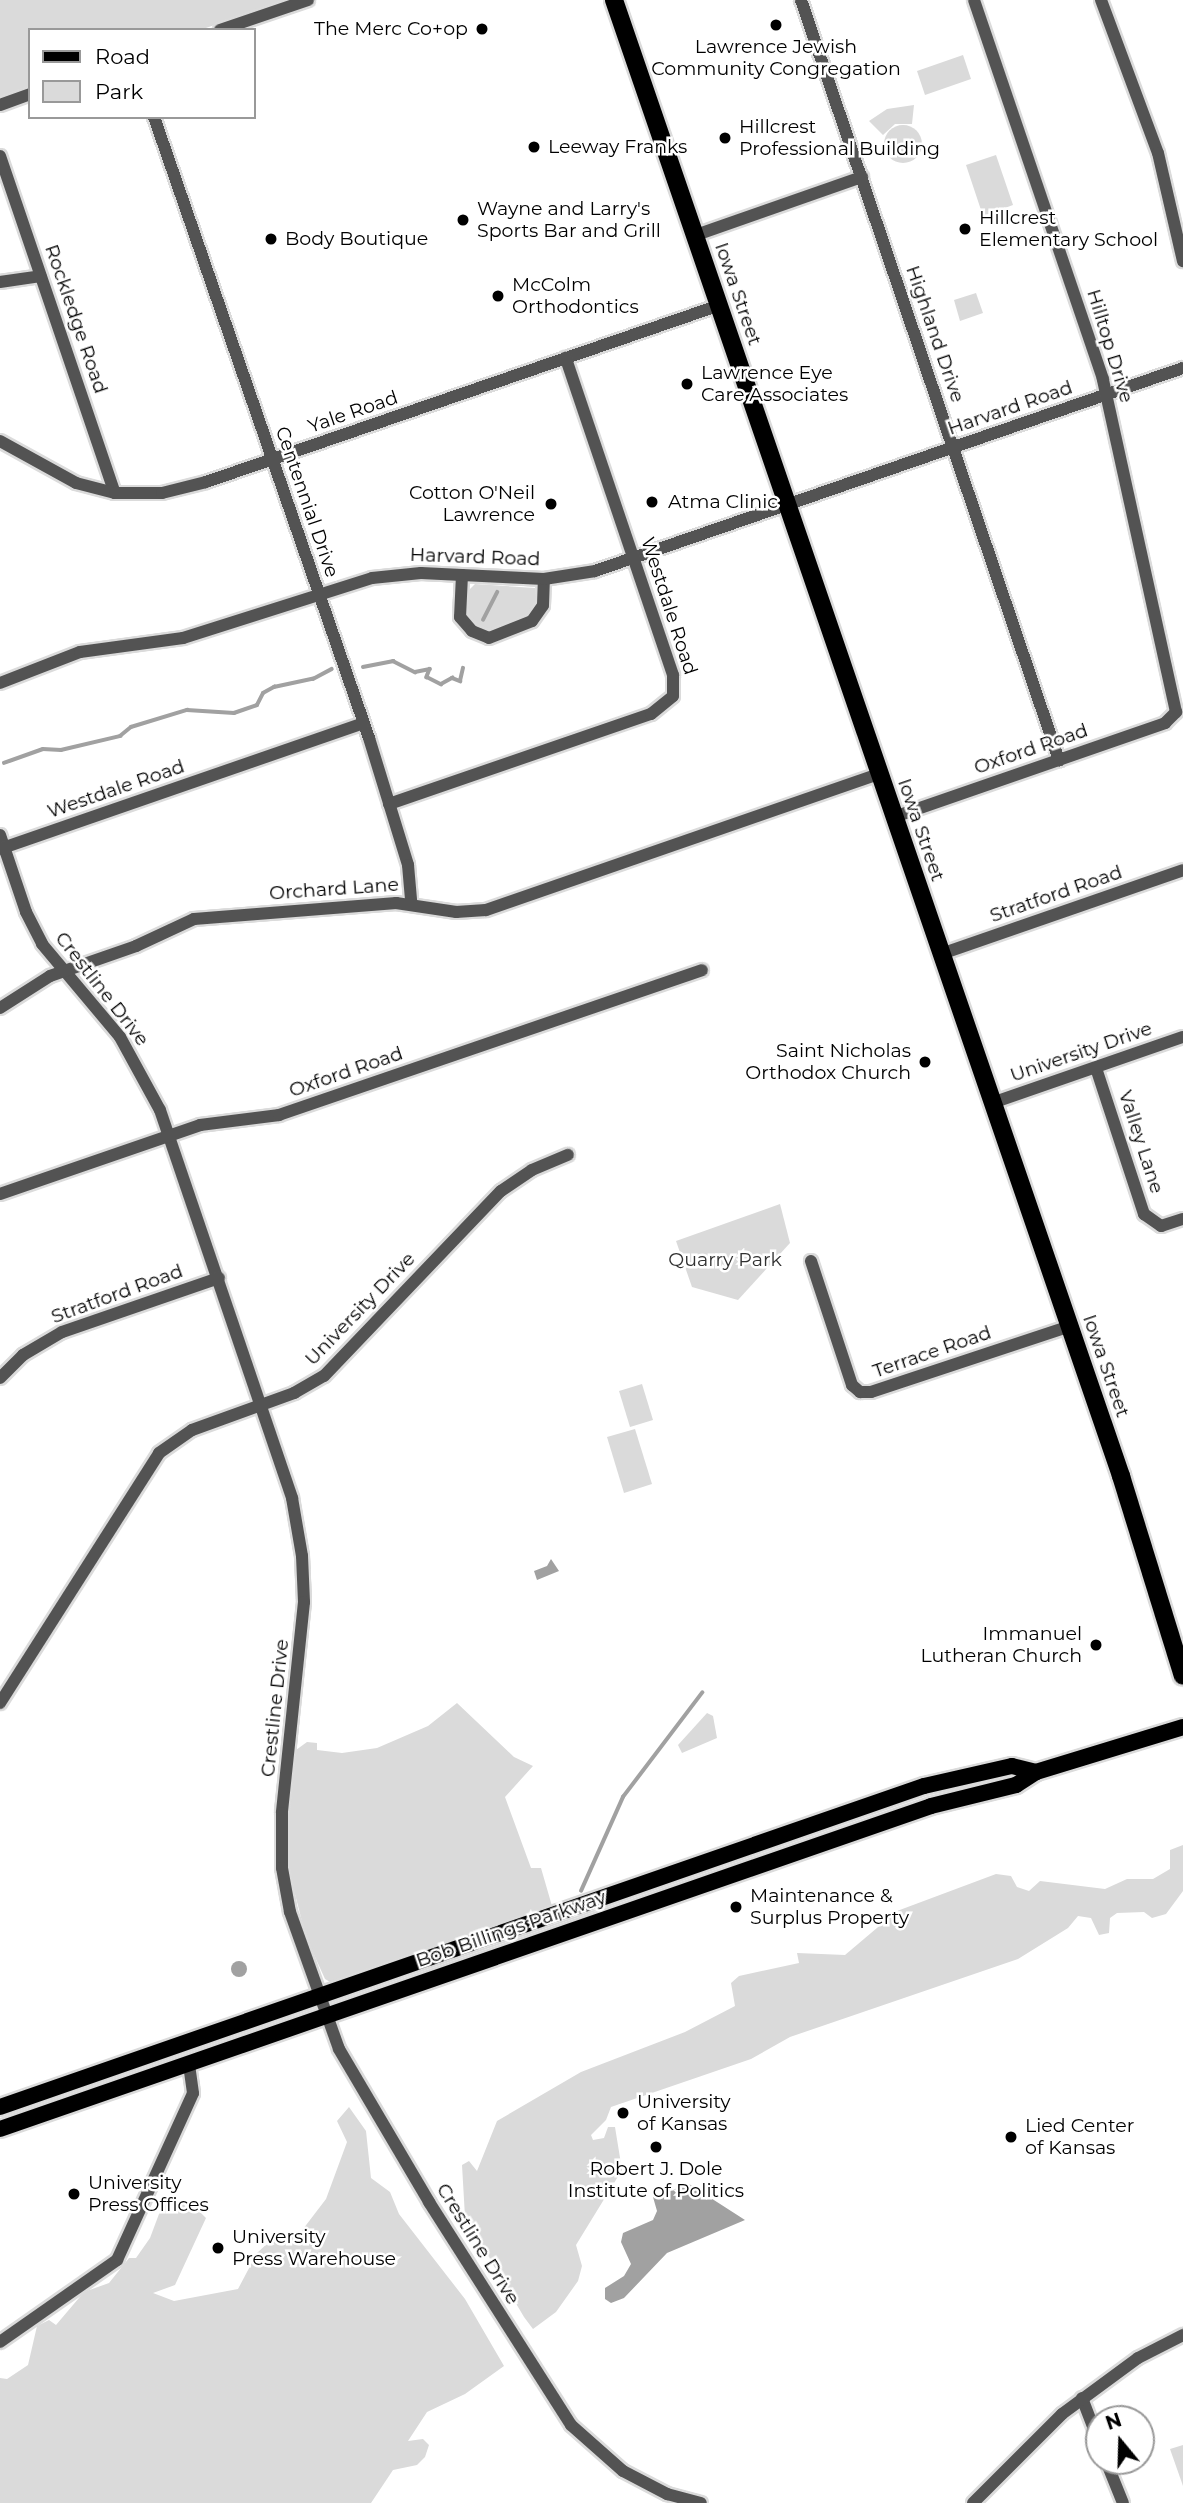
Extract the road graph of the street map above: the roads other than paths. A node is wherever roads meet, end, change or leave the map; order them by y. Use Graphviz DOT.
graph roads {
  1 [pos="309,0"];
  2 [pos="614,0"];
  3 [pos="801,0"];
  4 [pos="974,0"];
  5 [pos="1101,0"];
  6 [pos="226,28"];
  7 [pos="28,95"];
  8 [pos="0,105"];
  9 [pos="155,119"];
  10 [pos="0,156"];
  11 [pos="862,177"];
  12 [pos="696,235"];
  13 [pos="1183,261"];
  14 [pos="41,276"];
  15 [pos="0,282"];
  16 [pos="720,305"];
  17 [pos="566,358"];
  18 [pos="1183,368"];
  19 [pos="1107,394"];
  20 [pos="0,441"];
  21 [pos="954,448"];
  22 [pos="271,460"];
  23 [pos="115,493"];
  24 [pos="788,505"];
  25 [pos="634,558"];
  26 [pos="462,575"];
  27 [pos="544,579"];
  28 [pos="317,593"];
  29 [pos="0,683"];
  30 [pos="1176,712"];
  31 [pos="363,723"];
  32 [pos="1059,760"];
  33 [pos="879,774"];
  34 [pos="390,804"];
  35 [pos="894,817"];
  36 [pos="1,844"];
  37 [pos="1183,870"];
  38 [pos="411,902"];
  39 [pos="941,954"];
  40 [pos="702,970"];
  41 [pos="62,971"];
  42 [pos="0,1008"];
  43 [pos="1183,1037"];
  44 [pos="1096,1068"];
  45 [pos="992,1103"];
  46 [pos="170,1135"];
  47 [pos="568,1155"];
  48 [pos="0,1194"];
  49 [pos="1183,1219"];
  50 [pos="811,1261"];
  51 [pos="219,1278"];
  52 [pos="1070,1326"];
  53 [pos="0,1378"];
  54 [pos="262,1405"];
  55 [pos="1183,1676"];
  56 [pos="0,1703"];
  57 [pos="1183,1727"];
  58 [pos="1036,1772"];
  59 [pos="319,1996"];
  60 [pos="326,2016"];
  61 [pos="189,2063"];
  62 [pos="0,2107"];
  63 [pos="0,2129"];
  64 [pos="1183,2335"];
  65 [pos="0,2342"];
  66 [pos="1082,2398"];
  67 [pos="1085,2406"];
  68 [pos="1112,2475"];
  69 [pos="701,2503"];
  70 [pos="973,2503"];
  71 [pos="1123,2503"];
  1 -- 6 [label="street"];
  2 -- 12 [label="highway, Iowa Street"];
  3 -- 11 [label="street, Highland Drive"];
  4 -- 19 [label="street, Hilltop Drive"];
  5 -- 13 [label="street"];
  7 -- 8 [label="street"];
  9 -- 22 [label="street, Centennial Drive"];
  10 -- 14 [label="street, Rockledge Road"];
  11 -- 12 [label="street"];
  11 -- 21 [label="street, Highland Drive"];
  12 -- 16 [label="highway, Iowa Street"];
  14 -- 15 [label="street"];
  14 -- 23 [label="street, Rockledge Road"];
  16 -- 17 [label="street, Yale Road"];
  16 -- 24 [label="highway, Iowa Street"];
  17 -- 22 [label="street, Yale Road"];
  17 -- 25 [label="street, Westdale Road"];
  18 -- 19 [label="street, Harvard Road"];
  19 -- 21 [label="street, Harvard Road"];
  19 -- 30 [label="street, Hilltop Drive"];
  20 -- 23 [label="street, Yale Road"];
  21 -- 24 [label="street, Harvard Road"];
  21 -- 32 [label="street, Highland Drive"];
  22 -- 23 [label="street, Yale Road"];
  22 -- 28 [label="street, Centennial Drive"];
  24 -- 25 [label="street, Harvard Road"];
  24 -- 33 [label="highway, Iowa Street"];
  25 -- 27 [label="street, Harvard Road"];
  25 -- 34 [label="street, Westdale Road"];
  26 -- 27 [label="street, Harvard Road"];
  26 -- 27 [label="street"];
  26 -- 28 [label="street, Harvard Road"];
  28 -- 29 [label="street, Harvard Road"];
  28 -- 31 [label="street, Centennial Drive"];
  30 -- 32 [label="street, Oxford Road"];
  31 -- 34 [label="street, Centennial Drive"];
  31 -- 36 [label="street, Westdale Road"];
  32 -- 35 [label="street, Oxford Road"];
  33 -- 35 [label="highway, Iowa Street"];
  33 -- 38 [label="street, Orchard Lane"];
  34 -- 38 [label="street, Centennial Drive"];
  35 -- 39 [label="highway, Iowa Street"];
  36 -- 41 [label="street, Crestline Drive"];
  37 -- 39 [label="street, Stratford Road"];
  38 -- 41 [label="street, Orchard Lane"];
  39 -- 45 [label="highway, Iowa Street"];
  40 -- 46 [label="street, Oxford Road"];
  41 -- 42 [label="street, Orchard Lane"];
  41 -- 46 [label="street, Crestline Drive"];
  43 -- 44 [label="street, University Drive"];
  44 -- 45 [label="street, University Drive"];
  44 -- 49 [label="street, Valley Lane"];
  45 -- 52 [label="highway, Iowa Street"];
  46 -- 48 [label="street, Oxford Road"];
  46 -- 51 [label="street, Crestline Drive"];
  47 -- 54 [label="street, University Drive"];
  50 -- 52 [label="street, Terrace Road"];
  51 -- 53 [label="street, Stratford Road"];
  51 -- 54 [label="street, Crestline Drive"];
  52 -- 55 [label="highway, Iowa Street"];
  54 -- 56 [label="street, University Drive"];
  54 -- 59 [label="street, Crestline Drive"];
  57 -- 58 [label="main road, Bob Billings Parkway"];
  58 -- 59 [label="main road, Bob Billings Parkway"];
  58 -- 60 [label="main road, Bob Billings Parkway"];
  59 -- 60 [label="street, Crestline Drive"];
  59 -- 62 [label="main road, Bob Billings Parkway"];
  60 -- 61 [label="main road, Bob Billings Parkway"];
  60 -- 69 [label="street, Crestline Drive"];
  61 -- 63 [label="main road, Bob Billings Parkway"];
  61 -- 65 [label="street"];
  64 -- 66 [label="street"];
  66 -- 67 [label="street"];
  66 -- 70 [label="street"];
  68 -- 71 [label="street"];
}
